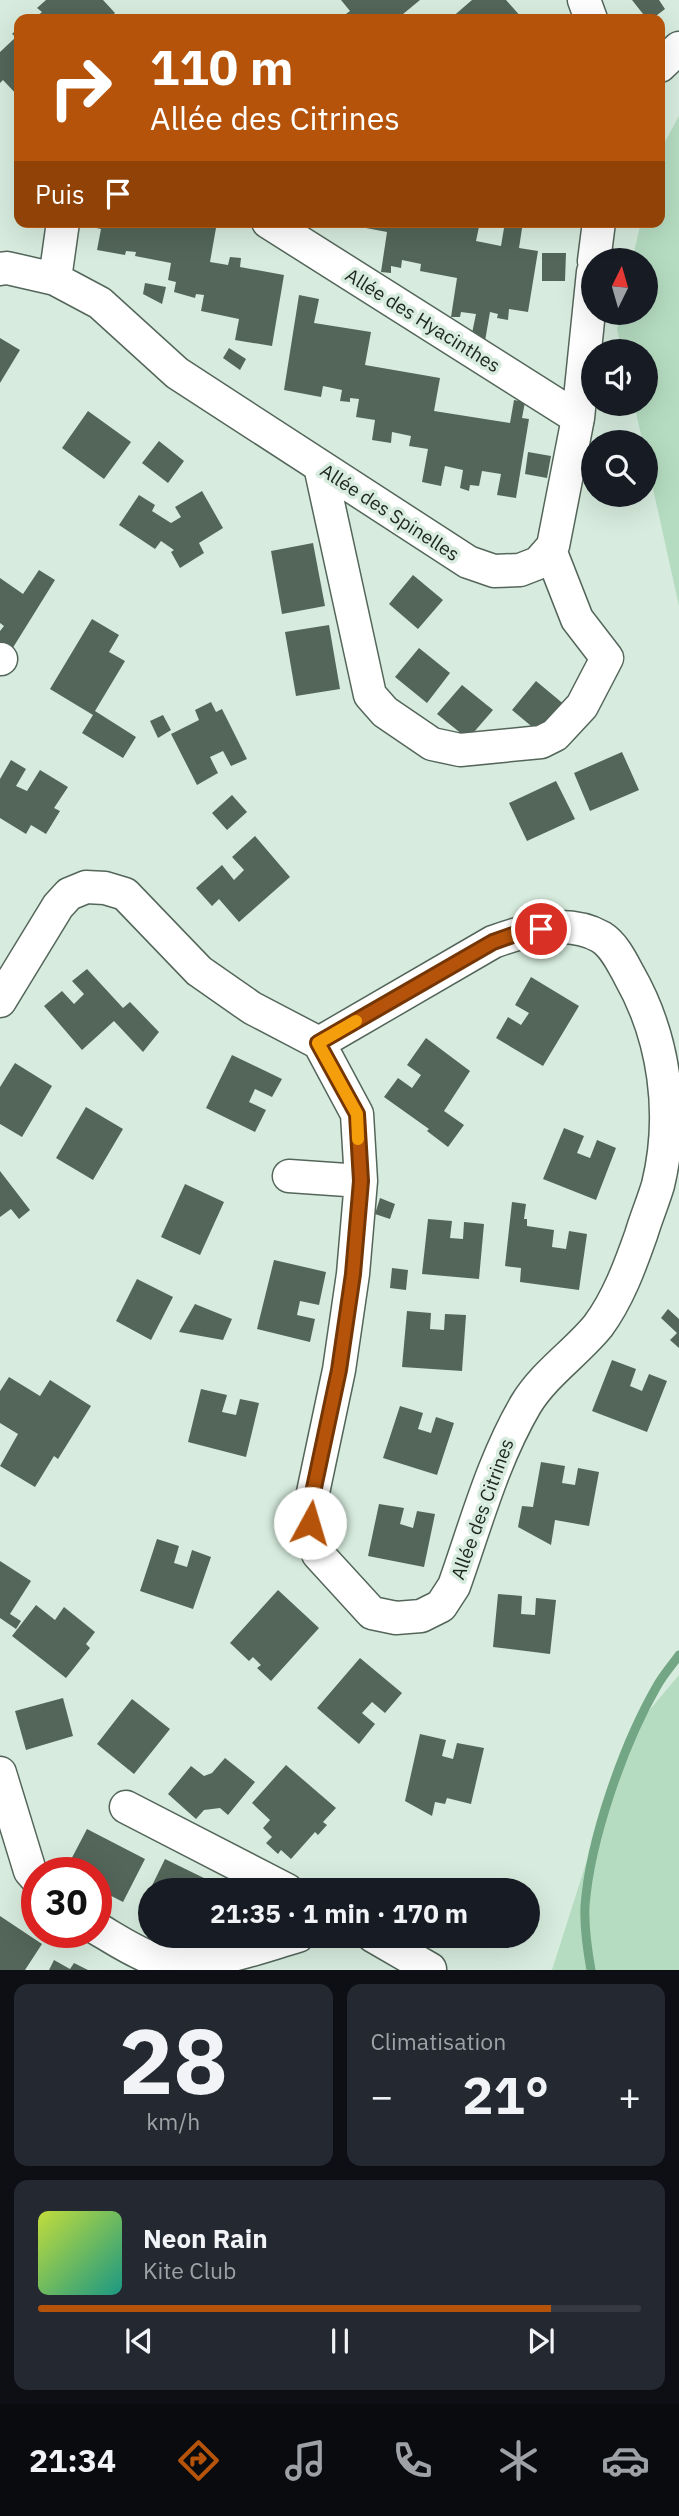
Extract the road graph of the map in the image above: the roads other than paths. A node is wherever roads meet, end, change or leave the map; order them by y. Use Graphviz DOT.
graph roads {
  1 [pos="679,48"];
  2 [pos="665,61"];
  3 [pos="62,228"];
  4 [pos="277,228"];
  5 [pos="597,228"];
  6 [pos="595,248"];
  7 [pos="0,269"];
  8 [pos="55,279"];
  9 [pos="587,326"];
  10 [pos="578,418"];
  11 [pos="320,466"];
  12 [pos="550,550"];
  13 [pos="0,1002"];
  14 [pos="318,1043"];
  15 [pos="289,1176"];
  16 [pos="361,1181"];
  17 [pos="0,1773"];
  18 [pos="126,1807"];
  19 [pos="26,1857"];
  20 [pos="264,1878"];
  21 [pos="112,1937"];
  22 [pos="258,1948"];
  23 [pos="394,1948"];
  24 [pos="430,1969"];
  1 -- 2 [label="street"];
  3 -- 8 [label="street"];
  4 -- 10 [label="street, Allée des Hyacinthes"];
  5 -- 6 [label="street"];
  7 -- 8 [label="street, Allée des Spinelles"];
  8 -- 11 [label="street, Allée des Spinelles"];
  9 -- 10 [label="street"];
  10 -- 12 [label="street"];
  11 -- 12 [label="street, Allée des Spinelles"];
  11 -- 12 [label="street"];
  13 -- 14 [label="street"];
  14 -- 16 [label="street, Allée des Citrines"];
  14 -- 16 [label="street, Allée des Citrines"];
  15 -- 16 [label="street"];
  17 -- 19 [label="street"];
  18 -- 20 [label="street"];
  21 -- 22 [label="street"];
  23 -- 24 [label="street"];
}
